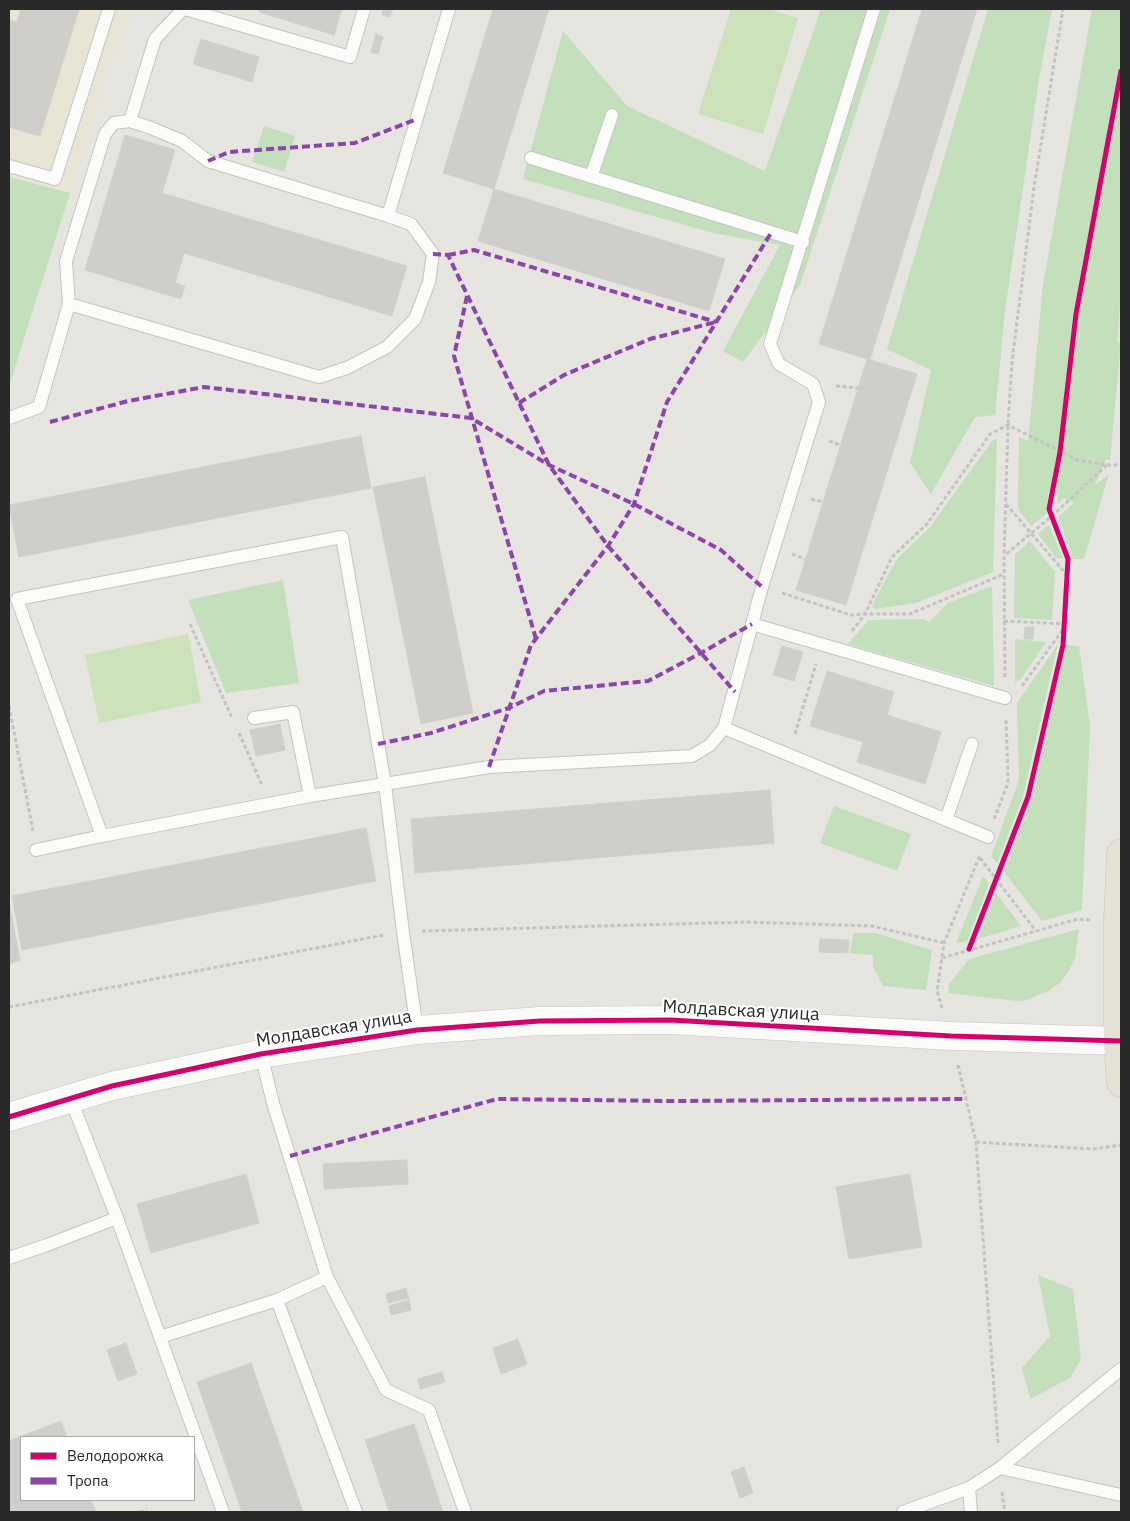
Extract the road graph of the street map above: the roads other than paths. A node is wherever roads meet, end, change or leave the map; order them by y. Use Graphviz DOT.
graph roads {
  1 [pos="109,9"];
  2 [pos="184,9"];
  3 [pos="364,9"];
  4 [pos="449,9"];
  5 [pos="874,9"];
  6 [pos="612,116"];
  7 [pos="130,121"];
  8 [pos="532,158"];
  9 [pos="9,166"];
  10 [pos="590,177"];
  11 [pos="388,216"];
  12 [pos="803,242"];
  13 [pos="69,304"];
  14 [pos="9,418"];
  15 [pos="752,624"];
  16 [pos="1005,698"];
  17 [pos="254,718"];
  18 [pos="724,728"];
  19 [pos="972,744"];
  20 [pos="385,784"];
  21 [pos="310,796"];
  22 [pos="946,820"];
  23 [pos="102,836"];
  24 [pos="988,837"];
  25 [pos="36,850"];
  26 [pos="1121,852"];
  27 [pos="417,1030"];
  28 [pos="1120,1041"];
  29 [pos="262,1054"];
  30 [pos="1121,1083"];
  31 [pos="70,1098"];
  32 [pos="9,1117"];
  33 [pos="117,1218"];
  34 [pos="9,1258"];
  35 [pos="326,1278"];
  36 [pos="277,1300"];
  37 [pos="160,1337"];
  38 [pos="1121,1369"];
  39 [pos="1000,1468"];
  40 [pos="969,1488"];
  41 [pos="1121,1495"];
  42 [pos="222,1512"];
  43 [pos="356,1512"];
  44 [pos="465,1512"];
  45 [pos="903,1512"];
  46 [pos="971,1512"];
  1 -- 9 [label="lane"];
  2 -- 3 [label="lane"];
  2 -- 7 [label="lane"];
  4 -- 11 [label="lane"];
  5 -- 12 [label="lane"];
  6 -- 10 [label="lane"];
  7 -- 11 [label="lane"];
  7 -- 13 [label="lane"];
  8 -- 10 [label="lane"];
  10 -- 12 [label="lane"];
  11 -- 13 [label="lane"];
  12 -- 15 [label="lane"];
  13 -- 14 [label="lane"];
  15 -- 16 [label="lane"];
  15 -- 18 [label="lane"];
  17 -- 21 [label="lane"];
  18 -- 20 [label="lane"];
  18 -- 22 [label="lane"];
  19 -- 22 [label="lane"];
  20 -- 21 [label="lane"];
  20 -- 23 [label="lane"];
  20 -- 27 [label="lane"];
  21 -- 23 [label="lane"];
  22 -- 24 [label="lane"];
  23 -- 25 [label="lane"];
  26 -- 28 [label="main road"];
  27 -- 28 [label="street, Молдавская улица"];
  27 -- 29 [label="street, Молдавская улица"];
  28 -- 30 [label="main road"];
  29 -- 31 [label="street, Молдавская улица"];
  29 -- 35 [label="lane"];
  31 -- 32 [label="street, Молдавская улица"];
  31 -- 33 [label="lane"];
  33 -- 34 [label="lane"];
  33 -- 37 [label="lane"];
  35 -- 36 [label="lane"];
  35 -- 44 [label="lane"];
  36 -- 37 [label="lane"];
  36 -- 43 [label="lane"];
  37 -- 42 [label="lane"];
  38 -- 39 [label="lane"];
  39 -- 40 [label="lane"];
  39 -- 41 [label="lane"];
  40 -- 45 [label="lane"];
  40 -- 46 [label="lane"];
}
